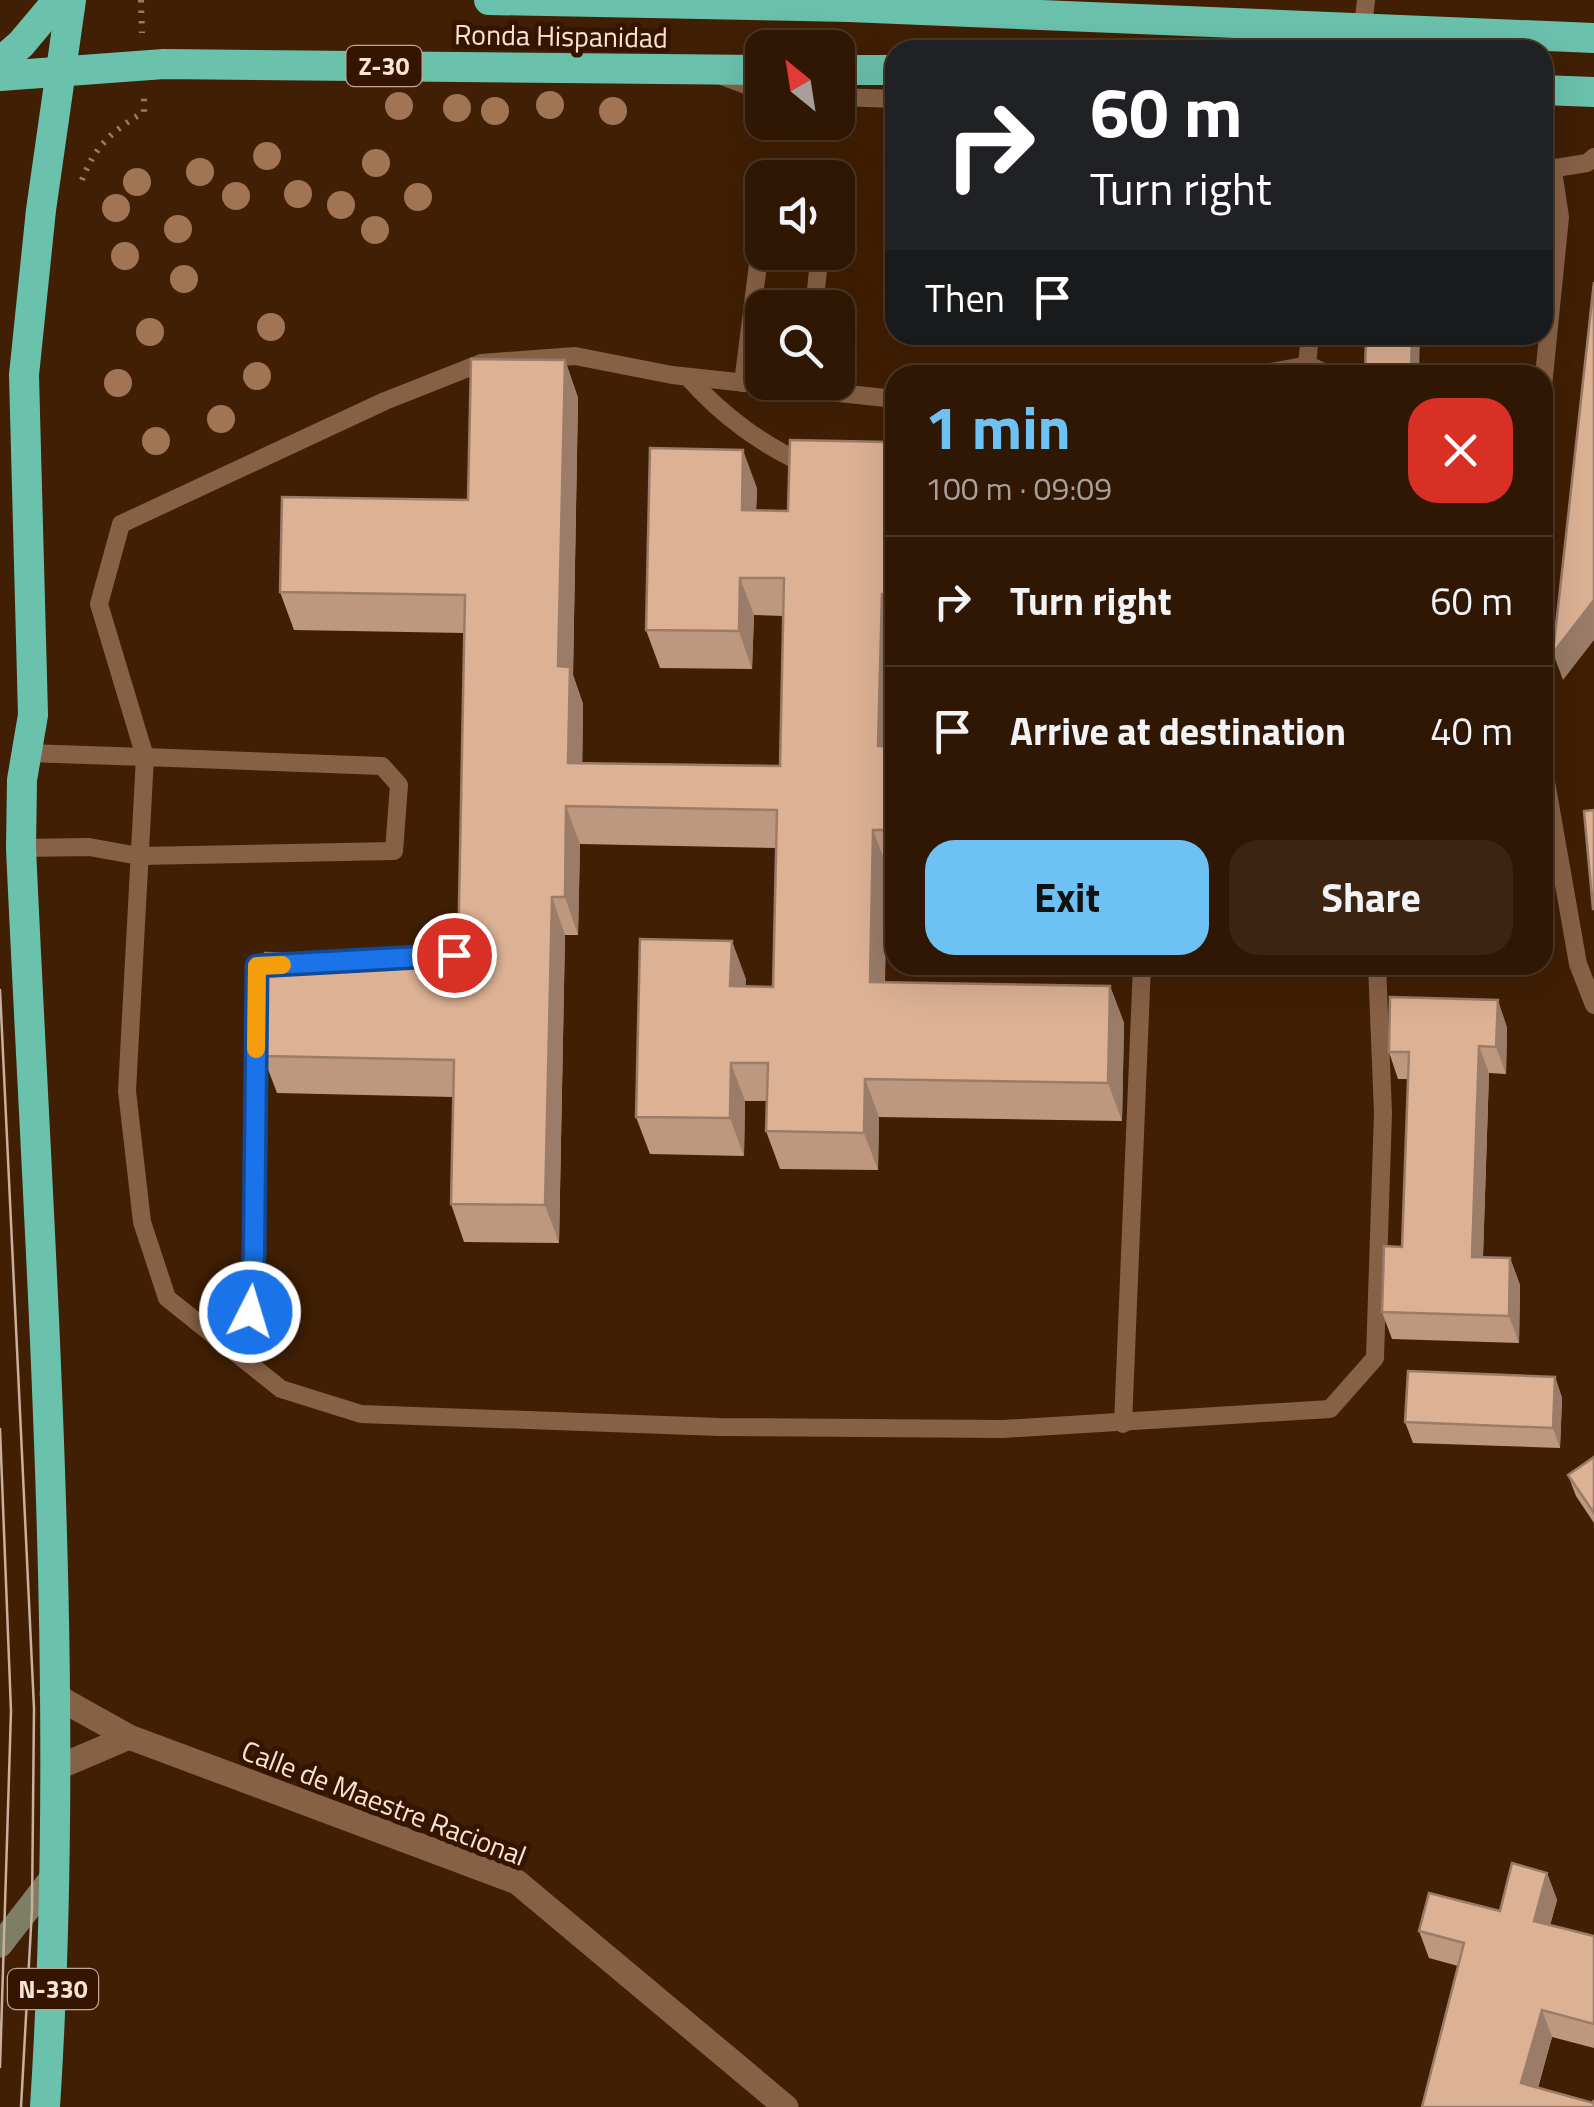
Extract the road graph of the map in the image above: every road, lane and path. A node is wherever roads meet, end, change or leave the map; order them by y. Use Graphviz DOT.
graph roads {
  1 [pos="58,0"];
  2 [pos="71,0"];
  3 [pos="141,0"];
  4 [pos="489,0"];
  5 [pos="1226,10"];
  6 [pos="1365,13"];
  7 [pos="1594,38"];
  8 [pos="0,62"];
  9 [pos="143,66"];
  10 [pos="60,70"];
  11 [pos="708,70"];
  12 [pos="745,70"];
  13 [pos="855,70"];
  14 [pos="885,70"];
  15 [pos="0,76"];
  16 [pos="745,84"];
  17 [pos="1553,90"];
  18 [pos="1594,92"];
  19 [pos="855,98"];
  20 [pos="885,99"];
  21 [pos="1594,157"];
  22 [pos="1553,169"];
  23 [pos="80,185"];
  24 [pos="1553,190"];
  25 [pos="757,270"];
  26 [pos="1553,287"];
  27 [pos="688,377"];
  28 [pos="743,383"];
  29 [pos="855,393"];
  30 [pos="885,398"];
  31 [pos="826,466"];
  32 [pos="27,754"];
  33 [pos="145,757"];
  34 [pos="1553,822"];
  35 [pos="21,848"];
  36 [pos="139,856"];
  37 [pos="454,955"];
  38 [pos="375,959"];
  39 [pos="316,963"];
  40 [pos="1142,975"];
  41 [pos="1377,975"];
  42 [pos="1594,1005"];
  43 [pos="231,1349"];
  44 [pos="1123,1424"];
  45 [pos="52,1694"];
  46 [pos="129,1738"];
  47 [pos="54,1769"];
  48 [pos="57,1871"];
  49 [pos="0,1945"];
  50 [pos="45,2107"];
  51 [pos="786,2107"];
  1 -- 8 [label="highway"];
  2 -- 10 [label="highway"];
  3 -- 9 [label="path"];
  4 -- 5 [label="highway, Ronda Hispanidad"];
  5 -- 6 [label="highway, Ronda Hispanidad"];
  6 -- 7 [label="highway, Ronda Hispanidad"];
  9 -- 10 [label="highway, Ronda Hispanidad / Z-30"];
  9 -- 11 [label="highway, Ronda Hispanidad / Z-30"];
  9 -- 23 [label="path"];
  10 -- 15 [label="highway, Ronda Hispanidad / Z-30"];
  10 -- 32 [label="highway, N-330"];
  11 -- 12 [label="highway, Ronda Hispanidad / Z-30"];
  11 -- 16 [label="lane"];
  13 -- 14 [label="highway"];
  17 -- 18 [label="highway"];
  19 -- 20 [label="lane"];
  21 -- 22 [label="lane"];
  24 -- 26 [label="lane"];
  25 -- 28 [label="lane"];
  27 -- 28 [label="lane"];
  27 -- 31 [label="lane"];
  27 -- 33 [label="lane"];
  29 -- 30 [label="lane"];
  32 -- 33 [label="lane"];
  32 -- 35 [label="highway, N-330"];
  33 -- 36 [label="lane"];
  33 -- 36 [label="lane"];
  34 -- 42 [label="lane"];
  35 -- 36 [label="lane"];
  35 -- 45 [label="highway, N-330"];
  36 -- 43 [label="lane"];
  37 -- 38 [label="lane"];
  39 -- 43 [label="lane"];
  40 -- 44 [label="lane"];
  41 -- 44 [label="lane"];
  43 -- 44 [label="lane"];
  45 -- 46 [label="street, Calle de Maestre Racional"];
  45 -- 47 [label="highway, N-330"];
  46 -- 47 [label="street"];
  46 -- 51 [label="street, Calle de Maestre Racional"];
  47 -- 48 [label="highway, N-330"];
  48 -- 49 [label="street"];
  48 -- 50 [label="highway, N-330"];
}
